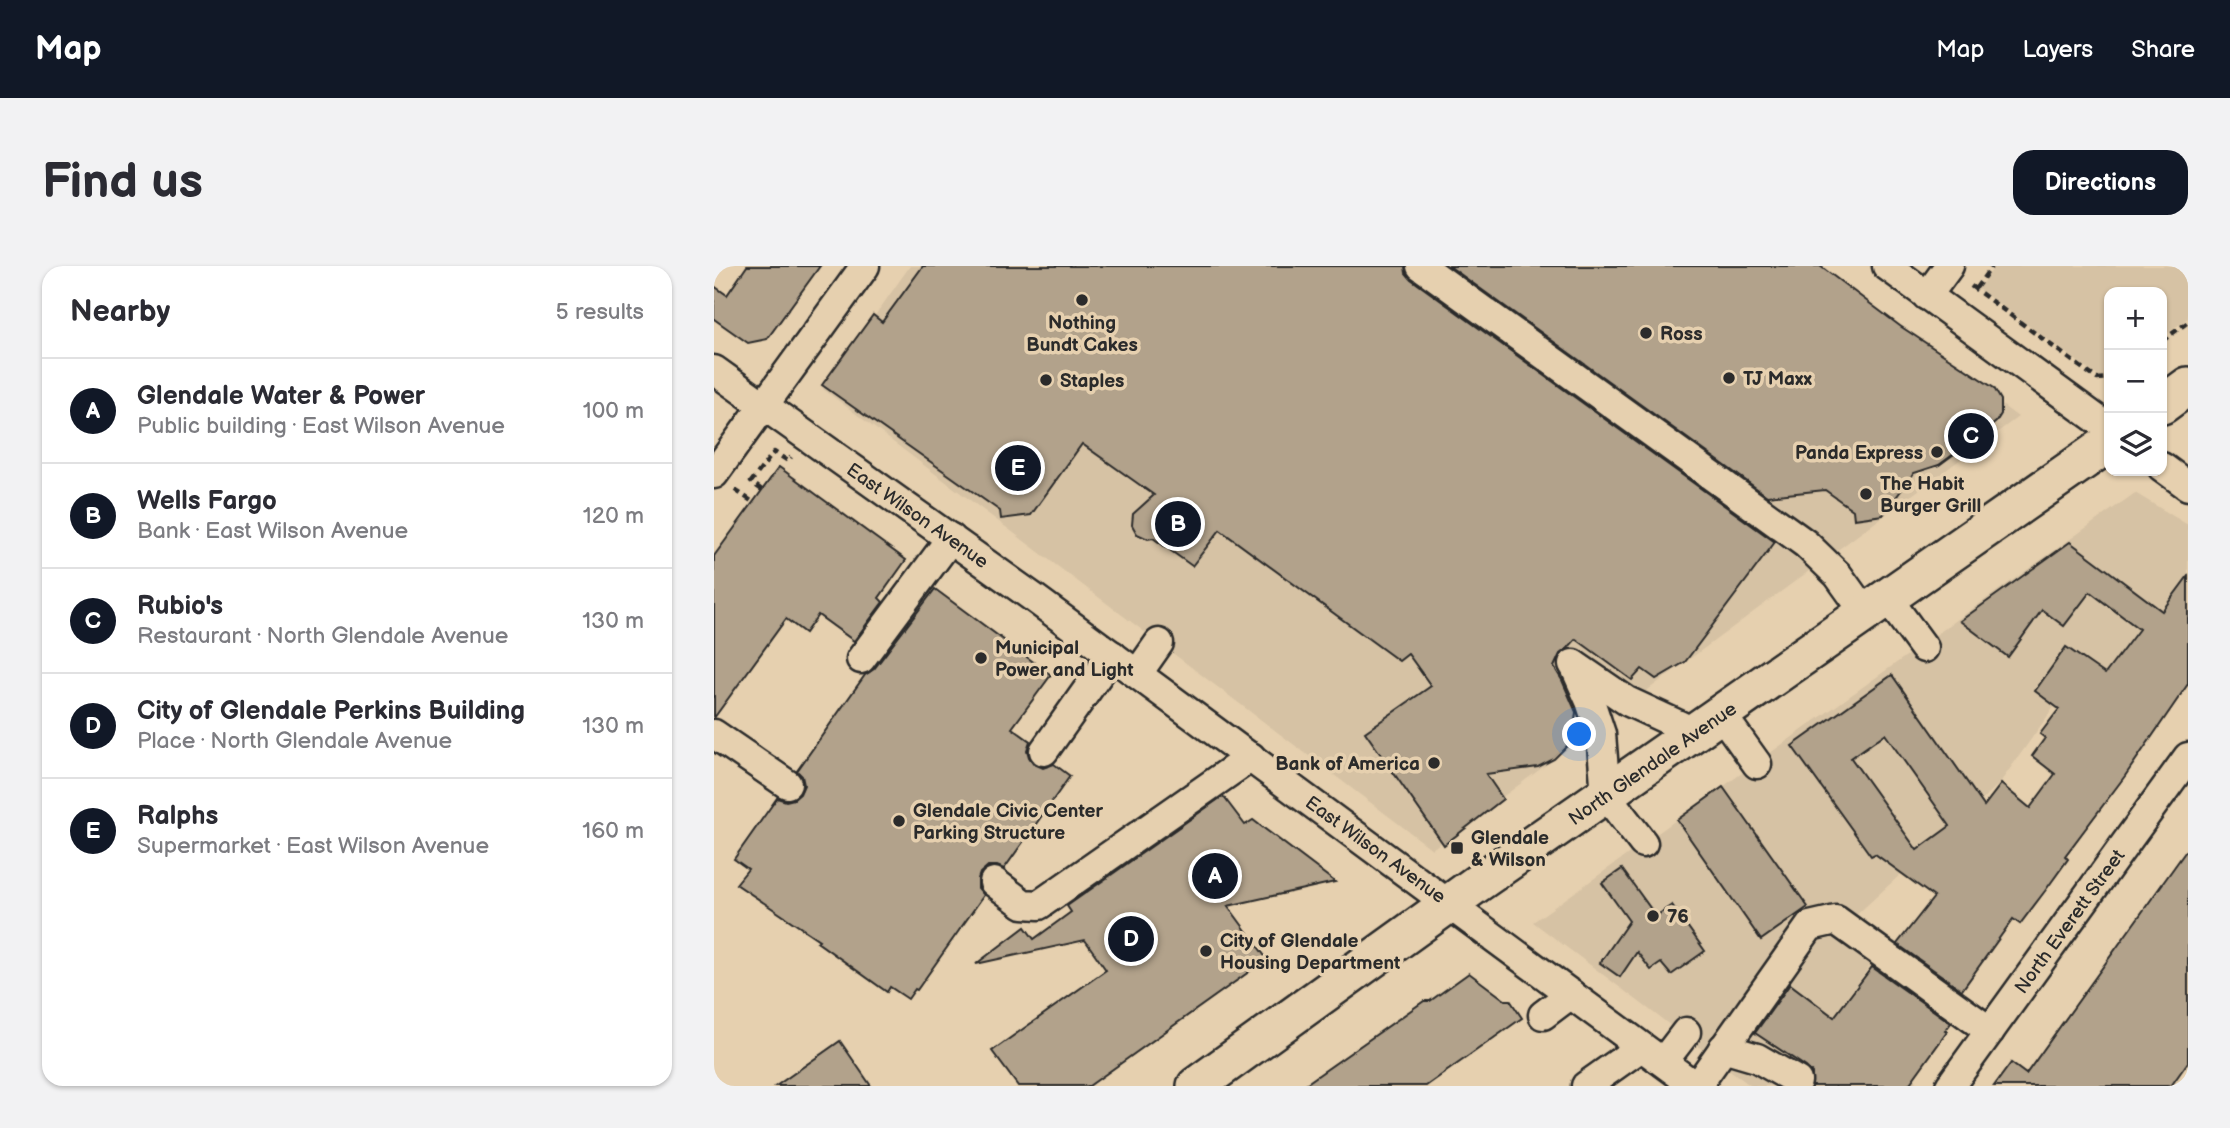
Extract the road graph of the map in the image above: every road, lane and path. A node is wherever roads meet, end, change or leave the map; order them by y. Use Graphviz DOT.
graph roads {
  1 [pos="865,266"];
  2 [pos="1421,266"];
  3 [pos="1887,266"];
  4 [pos="1949,266"];
  5 [pos="1992,266"];
  6 [pos="1927,296"];
  7 [pos="2188,322"];
  8 [pos="2167,337"];
  9 [pos="714,370"];
  10 [pos="2104,378"];
  11 [pos="2188,386"];
  12 [pos="2167,401"];
  13 [pos="765,406"];
  14 [pos="2104,424"];
  15 [pos="2104,447"];
  16 [pos="793,454"];
  17 [pos="2167,471"];
  18 [pos="724,482"];
  19 [pos="2188,486"];
  20 [pos="762,491"];
  21 [pos="753,502"];
  22 [pos="951,538"];
  23 [pos="1877,606"];
  24 [pos="1159,643"];
  25 [pos="1924,648"];
  26 [pos="1112,654"];
  27 [pos="861,659"];
  28 [pos="1138,673"];
  29 [pos="1709,724"];
  30 [pos="714,734"];
  31 [pos="1044,751"];
  32 [pos="1251,757"];
  33 [pos="2188,757"];
  34 [pos="1757,764"];
  35 [pos="787,784"];
  36 [pos="1606,794"];
  37 [pos="1643,843"];
  38 [pos="994,882"];
  39 [pos="1449,904"];
  40 [pos="1571,994"];
  41 [pos="1543,1015"];
  42 [pos="1990,1031"];
  43 [pos="1686,1032"];
  44 [pos="1723,1048"];
  45 [pos="1652,1055"];
  46 [pos="1797,1081"];
  47 [pos="1196,1086"];
  48 [pos="1586,1086"];
  49 [pos="1696,1086"];
  50 [pos="1950,1086"];
  1 -- 13 [label="street"];
  2 -- 23 [label="street"];
  3 -- 6 [label="street"];
  4 -- 6 [label="street"];
  5 -- 10 [label="path"];
  6 -- 14 [label="street"];
  7 -- 8 [label="path"];
  9 -- 13 [label="street, East Wilson Avenue"];
  11 -- 12 [label="main road"];
  13 -- 18 [label="street"];
  13 -- 22 [label="street, East Wilson Avenue"];
  15 -- 23 [label="main road, North Glendale Avenue"];
  16 -- 20 [label="path"];
  17 -- 19 [label="street"];
  18 -- 21 [label="path"];
  22 -- 26 [label="street, East Wilson Avenue"];
  22 -- 27 [label="street"];
  23 -- 25 [label="street"];
  23 -- 29 [label="main road, North Glendale Avenue"];
  24 -- 28 [label="street"];
  26 -- 28 [label="street, East Wilson Avenue"];
  26 -- 31 [label="street"];
  28 -- 32 [label="street, East Wilson Avenue"];
  29 -- 34 [label="street"];
  29 -- 36 [label="main road, North Glendale Avenue"];
  29 -- 36 [label="street"];
  30 -- 35 [label="street"];
  32 -- 38 [label="street"];
  32 -- 39 [label="street, East Wilson Avenue"];
  33 -- 42 [label="street, North Everett Street"];
  36 -- 37 [label="street"];
  36 -- 39 [label="main road, North Glendale Avenue"];
  39 -- 40 [label="street, East Wilson Avenue"];
  39 -- 47 [label="main road, North Glendale Avenue"];
  40 -- 41 [label="street"];
  40 -- 45 [label="street, East Wilson Avenue"];
  42 -- 44 [label="street"];
  42 -- 50 [label="street, North Everett Street"];
  43 -- 45 [label="street"];
  44 -- 46 [label="street"];
  44 -- 49 [label="street"];
  45 -- 48 [label="street"];
  45 -- 49 [label="street, East Wilson Avenue"];
}
